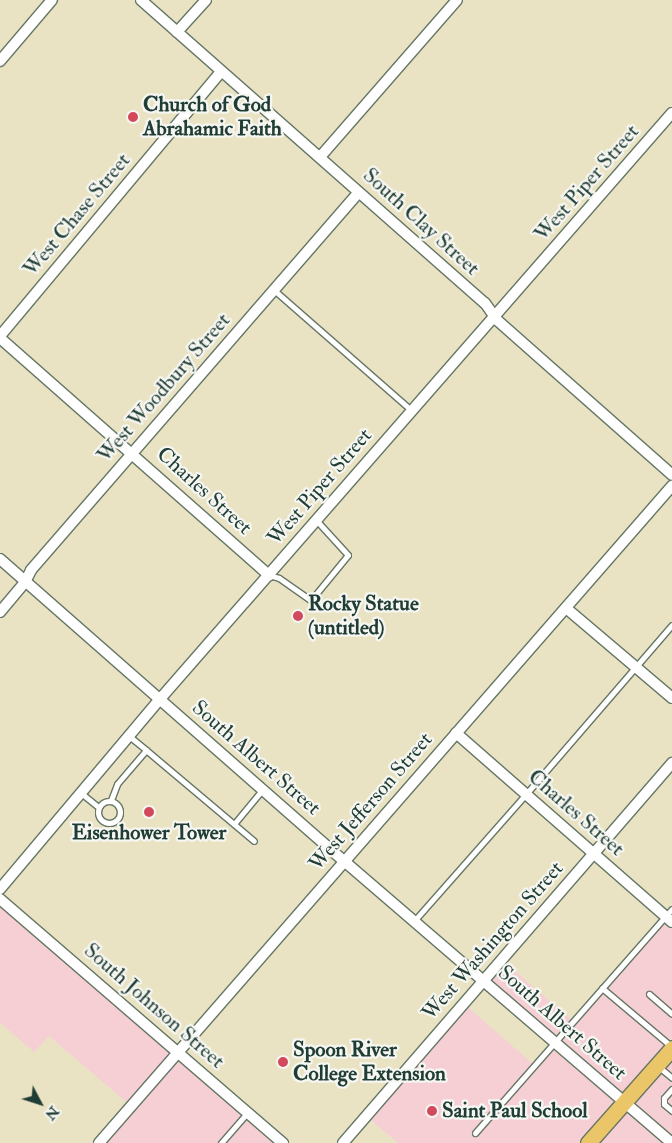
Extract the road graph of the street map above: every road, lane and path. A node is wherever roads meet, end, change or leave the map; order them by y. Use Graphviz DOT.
graph roads {
  1 [pos="52,0"];
  2 [pos="142,0"];
  3 [pos="206,0"];
  4 [pos="457,0"];
  5 [pos="177,32"];
  6 [pos="0,61"];
  7 [pos="222,72"];
  8 [pos="672,113"];
  9 [pos="320,157"];
  10 [pos="359,192"];
  11 [pos="274,290"];
  12 [pos="495,316"];
  13 [pos="0,337"];
  14 [pos="412,411"];
  15 [pos="132,453"];
  16 [pos="672,475"];
  17 [pos="672,486"];
  18 [pos="316,520"];
  19 [pos="0,559"];
  20 [pos="269,575"];
  21 [pos="25,582"];
  22 [pos="566,608"];
  23 [pos="0,612"];
  24 [pos="672,625"];
  25 [pos="636,668"];
  26 [pos="672,698"];
  27 [pos="160,699"];
  28 [pos="456,734"];
  29 [pos="129,736"];
  30 [pos="146,750"];
  31 [pos="672,763"];
  32 [pos="263,789"];
  33 [pos="81,792"];
  34 [pos="526,794"];
  35 [pos="111,800"];
  36 [pos="98,807"];
  37 [pos="234,824"];
  38 [pos="254,841"];
  39 [pos="594,854"];
  40 [pos="344,861"];
  41 [pos="0,889"];
  42 [pos="0,898"];
  43 [pos="670,916"];
  44 [pos="414,920"];
  45 [pos="483,980"];
  46 [pos="602,988"];
  47 [pos="648,994"];
  48 [pos="672,1014"];
  49 [pos="554,1042"];
  50 [pos="672,1048"];
  51 [pos="178,1051"];
  52 [pos="657,1065"];
  53 [pos="672,1078"];
  54 [pos="672,1089"];
  55 [pos="624,1102"];
  56 [pos="672,1111"];
  57 [pos="248,1112"];
  58 [pos="475,1133"];
  59 [pos="99,1143"];
  60 [pos="220,1143"];
  61 [pos="283,1143"];
  62 [pos="343,1143"];
  63 [pos="588,1143"];
  64 [pos="672,1143"];
  1 -- 6 [label="street"];
  2 -- 5 [label="street, South Clay Street"];
  3 -- 5 [label="street"];
  4 -- 9 [label="street"];
  5 -- 7 [label="street, South Clay Street"];
  7 -- 9 [label="street, South Clay Street"];
  7 -- 13 [label="street, West Chase Street"];
  8 -- 12 [label="street, West Piper Street"];
  9 -- 10 [label="street, South Clay Street"];
  10 -- 11 [label="street, West Woodbury Street"];
  10 -- 12 [label="street, South Clay Street"];
  11 -- 14 [label="lane"];
  11 -- 15 [label="street, West Woodbury Street"];
  12 -- 14 [label="street, West Piper Street"];
  12 -- 16 [label="street, South Clay Street"];
  13 -- 15 [label="street, Charles Street"];
  14 -- 18 [label="street, West Piper Street"];
  15 -- 20 [label="street, Charles Street"];
  15 -- 21 [label="street, West Woodbury Street"];
  17 -- 22 [label="street, West Jefferson Street"];
  18 -- 20 [label="street, West Piper Street"];
  18 -- 20 [label="lane"];
  19 -- 21 [label="street, South Albert Street"];
  20 -- 27 [label="street, West Piper Street"];
  21 -- 23 [label="street, West Woodbury Street"];
  21 -- 27 [label="street, South Albert Street"];
  22 -- 25 [label="street"];
  22 -- 28 [label="street, West Jefferson Street"];
  24 -- 25 [label="lane"];
  25 -- 26 [label="street"];
  25 -- 34 [label="lane"];
  27 -- 29 [label="street, West Piper Street"];
  27 -- 32 [label="street, South Albert Street"];
  28 -- 34 [label="street, Charles Street"];
  28 -- 40 [label="street, West Jefferson Street"];
  29 -- 30 [label="lane"];
  29 -- 33 [label="street, West Piper Street"];
  30 -- 35 [label="lane"];
  30 -- 37 [label="lane"];
  31 -- 39 [label="street, West Washington Street"];
  32 -- 37 [label="lane"];
  32 -- 40 [label="street, South Albert Street"];
  33 -- 36 [label="lane"];
  33 -- 41 [label="street, West Piper Street"];
  34 -- 39 [label="street, Charles Street"];
  34 -- 44 [label="lane"];
  35 -- 36 [label="lane"];
  35 -- 36 [label="lane"];
  37 -- 38 [label="lane"];
  39 -- 43 [label="street, Charles Street"];
  39 -- 45 [label="street, West Washington Street"];
  40 -- 44 [label="street, South Albert Street"];
  40 -- 51 [label="street, West Jefferson Street"];
  42 -- 51 [label="street, South Johnson Street"];
  43 -- 46 [label="lane"];
  44 -- 45 [label="street, South Albert Street"];
  45 -- 49 [label="street, South Albert Street"];
  45 -- 62 [label="street, West Washington Street"];
  46 -- 49 [label="lane"];
  46 -- 50 [label="lane"];
  47 -- 48 [label="lane"];
  49 -- 55 [label="street, South Albert Street"];
  49 -- 58 [label="lane"];
  50 -- 52 [label="main road"];
  51 -- 57 [label="street, South Johnson Street"];
  51 -- 59 [label="street, West Jefferson Street"];
  52 -- 53 [label="lane"];
  52 -- 55 [label="main road"];
  54 -- 56 [label="lane"];
  55 -- 63 [label="main road"];
  55 -- 64 [label="street, South Albert Street"];
  57 -- 60 [label="lane"];
  57 -- 61 [label="street, South Johnson Street"];
}
